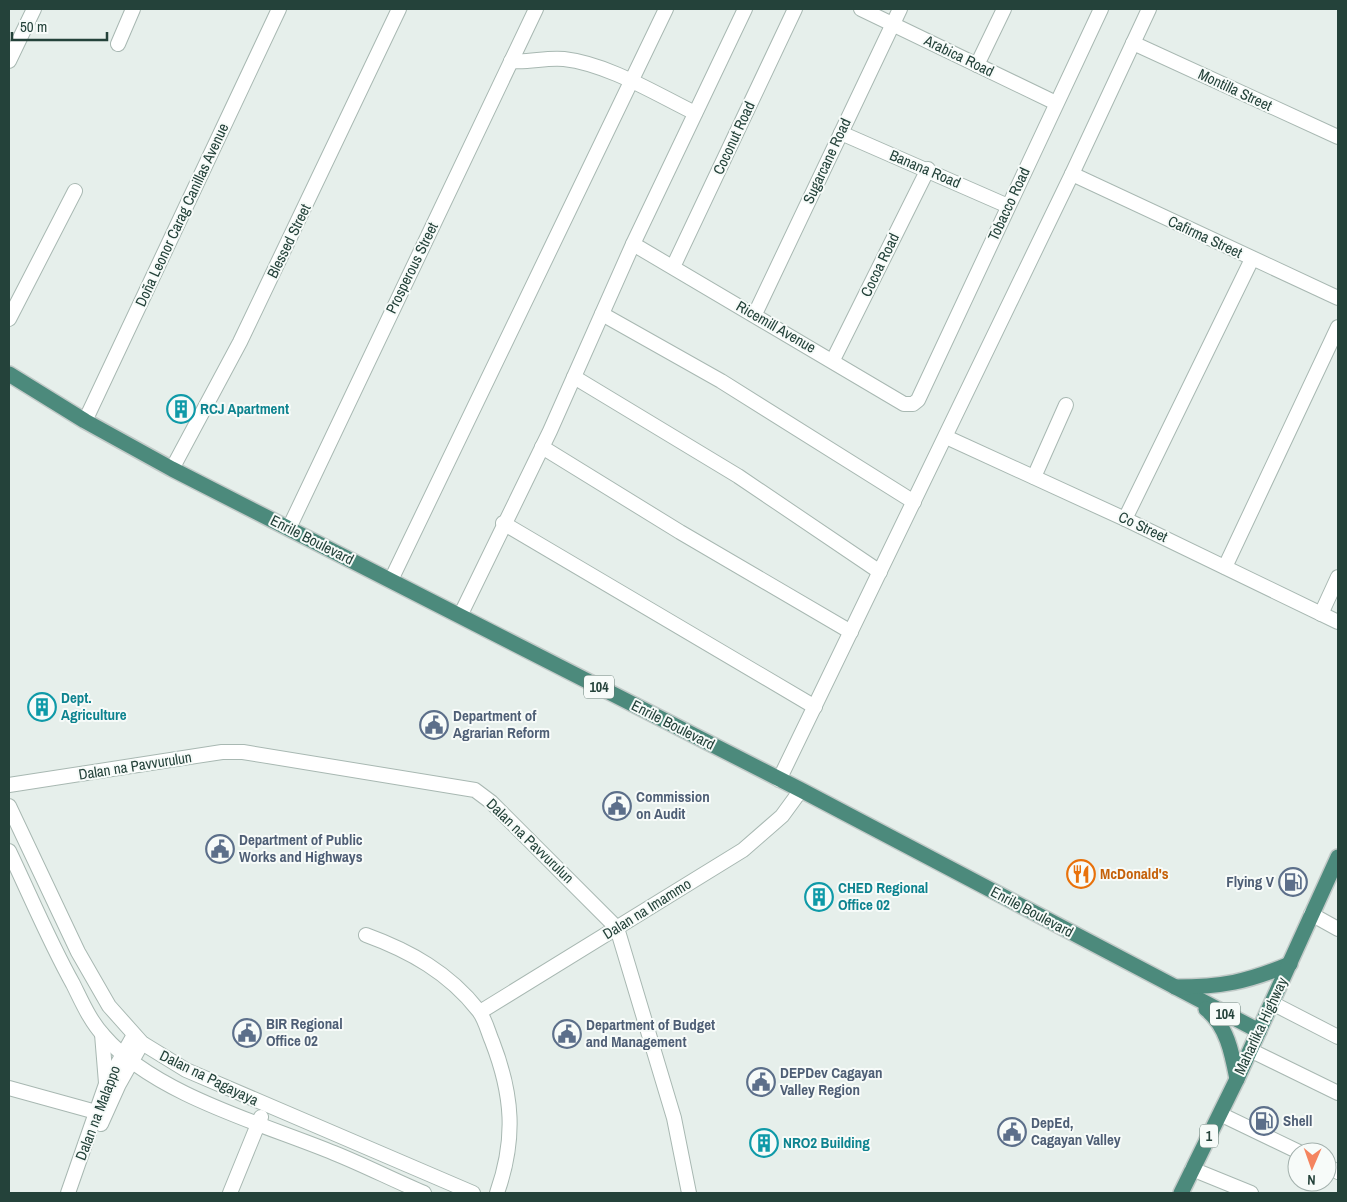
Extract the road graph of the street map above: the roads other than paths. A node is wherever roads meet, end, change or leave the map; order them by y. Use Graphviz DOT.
graph roads {
  1 [pos="34,9"];
  2 [pos="133,9"];
  3 [pos="279,9"];
  4 [pos="536,9"];
  5 [pos="666,9"];
  6 [pos="745,9"];
  7 [pos="795,9"];
  8 [pos="861,9"];
  9 [pos="900,9"];
  10 [pos="1004,9"];
  11 [pos="1101,9"];
  12 [pos="1149,9"];
  13 [pos="396,10"];
  14 [pos="892,24"];
  15 [pos="1133,43"];
  16 [pos="118,44"];
  17 [pos="9,61"];
  18 [pos="511,62"];
  19 [pos="977,65"];
  20 [pos="631,82"];
  21 [pos="1056,103"];
  22 [pos="695,113"];
  23 [pos="841,133"];
  24 [pos="1338,137"];
  25 [pos="928,170"];
  26 [pos="1072,174"];
  27 [pos="75,192"];
  28 [pos="1008,206"];
  29 [pos="633,244"];
  30 [pos="1252,259"];
  31 [pos="673,267"];
  32 [pos="1338,298"];
  33 [pos="602,314"];
  34 [pos="754,314"];
  35 [pos="9,319"];
  36 [pos="1338,327"];
  37 [pos="833,360"];
  38 [pos="9,375"];
  39 [pos="574,377"];
  40 [pos="918,400"];
  41 [pos="1066,405"];
  42 [pos="85,421"];
  43 [pos="946,437"];
  44 [pos="542,447"];
  45 [pos="172,469"];
  46 [pos="1034,477"];
  47 [pos="914,502"];
  48 [pos="1126,519"];
  49 [pos="503,523"];
  50 [pos="289,528"];
  51 [pos="1225,567"];
  52 [pos="880,572"];
  53 [pos="1338,577"];
  54 [pos="391,580"];
  55 [pos="1321,614"];
  56 [pos="460,616"];
  57 [pos="1338,622"];
  58 [pos="851,632"];
  59 [pos="815,706"];
  60 [pos="779,780"];
  61 [pos="9,785"];
  62 [pos="801,790"];
  63 [pos="9,806"];
  64 [pos="9,851"];
  65 [pos="1338,858"];
  66 [pos="1311,914"];
  67 [pos="617,928"];
  68 [pos="1338,929"];
  69 [pos="366,935"];
  70 [pos="1290,964"];
  71 [pos="1173,987"];
  72 [pos="1191,997"];
  73 [pos="1272,1003"];
  74 [pos="480,1012"];
  75 [pos="1259,1031"];
  76 [pos="102,1034"];
  77 [pos="1338,1037"];
  78 [pos="138,1039"];
  79 [pos="1250,1050"];
  80 [pos="126,1059"];
  81 [pos="146,1072"];
  82 [pos="1237,1079"];
  83 [pos="113,1084"];
  84 [pos="9,1088"];
  85 [pos="1338,1093"];
  86 [pos="265,1106"];
  87 [pos="96,1112"];
  88 [pos="1220,1114"];
  89 [pos="258,1124"];
  90 [pos="1287,1146"];
  91 [pos="1192,1169"];
  92 [pos="68,1193"];
  93 [pos="77,1193"];
  94 [pos="230,1193"];
  95 [pos="424,1193"];
  96 [pos="473,1193"];
  97 [pos="497,1193"];
  98 [pos="689,1193"];
  99 [pos="1180,1193"];
  100 [pos="1250,1193"];
  1 -- 17 [label="street"];
  2 -- 16 [label="street"];
  3 -- 42 [label="street, Doña Leonor Carag Canillas Avenue"];
  4 -- 18 [label="street, Prosperous Street"];
  5 -- 20 [label="street"];
  6 -- 22 [label="street"];
  7 -- 31 [label="street, Coconut Road"];
  8 -- 14 [label="street, Arabica Road"];
  9 -- 14 [label="street, Sugarcane Road"];
  10 -- 19 [label="street"];
  11 -- 21 [label="street, Tobacco Road"];
  12 -- 15 [label="street"];
  13 -- 45 [label="street, Blessed Street"];
  14 -- 19 [label="street, Arabica Road"];
  14 -- 23 [label="street, Sugarcane Road"];
  15 -- 24 [label="street, Montilla Street"];
  15 -- 26 [label="street"];
  18 -- 20 [label="street"];
  18 -- 50 [label="street, Prosperous Street"];
  19 -- 21 [label="street, Arabica Road"];
  20 -- 22 [label="street"];
  20 -- 54 [label="street"];
  21 -- 28 [label="street, Tobacco Road"];
  22 -- 29 [label="street"];
  23 -- 25 [label="street, Banana Road"];
  23 -- 34 [label="street, Sugarcane Road"];
  25 -- 28 [label="street, Banana Road"];
  25 -- 37 [label="street, Cocoa Road"];
  26 -- 30 [label="street, Cafirma Street"];
  26 -- 43 [label="street"];
  27 -- 35 [label="street"];
  28 -- 40 [label="street, Tobacco Road"];
  29 -- 31 [label="street, Ricemill Avenue"];
  29 -- 33 [label="street"];
  30 -- 32 [label="street, Cafirma Street"];
  30 -- 48 [label="street"];
  31 -- 34 [label="street, Ricemill Avenue"];
  33 -- 39 [label="street"];
  33 -- 47 [label="street"];
  34 -- 37 [label="street, Ricemill Avenue"];
  36 -- 51 [label="street"];
  37 -- 40 [label="street, Ricemill Avenue"];
  38 -- 42 [label="highway, Enrile Boulevard / 104"];
  39 -- 44 [label="street"];
  39 -- 52 [label="street"];
  41 -- 46 [label="street"];
  42 -- 45 [label="highway, Enrile Boulevard / 104"];
  43 -- 46 [label="street, Co Street"];
  43 -- 47 [label="street"];
  44 -- 49 [label="street"];
  44 -- 58 [label="street"];
  45 -- 50 [label="highway, Enrile Boulevard / 104"];
  46 -- 48 [label="street, Co Street"];
  47 -- 52 [label="street"];
  48 -- 51 [label="street, Co Street"];
  49 -- 56 [label="street"];
  49 -- 59 [label="street"];
  50 -- 54 [label="highway, Enrile Boulevard / 104"];
  51 -- 55 [label="street, Co Street"];
  52 -- 58 [label="street"];
  53 -- 55 [label="street"];
  54 -- 56 [label="highway, Enrile Boulevard / 104"];
  55 -- 57 [label="street, Co Street"];
  56 -- 60 [label="highway, Enrile Boulevard / 104"];
  58 -- 59 [label="street"];
  59 -- 60 [label="street"];
  60 -- 62 [label="highway, Enrile Boulevard / 104"];
  61 -- 67 [label="street, Dalan na Pavvurulun"];
  62 -- 67 [label="street, Dalan na Imammo"];
  62 -- 71 [label="highway, Enrile Boulevard / 104"];
  63 -- 78 [label="street, Dalan na Pagayaya"];
  64 -- 76 [label="street, Dalan na Pagayaya"];
  65 -- 66 [label="highway, Maharlika Highway / 1"];
  66 -- 68 [label="street"];
  66 -- 70 [label="highway, Maharlika Highway / 1"];
  67 -- 74 [label="street, Dalan na Imammo"];
  67 -- 98 [label="street, Dalan na Pavvurulun"];
  69 -- 74 [label="street"];
  70 -- 71 [label="highway"];
  70 -- 73 [label="highway, Maharlika Highway / 1"];
  71 -- 72 [label="highway, Enrile Boulevard / 104"];
  72 -- 75 [label="highway, Enrile Boulevard / 104"];
  72 -- 82 [label="highway"];
  73 -- 75 [label="highway, Maharlika Highway / 1"];
  73 -- 77 [label="street"];
  74 -- 97 [label="street"];
  75 -- 79 [label="highway, Maharlika Highway / 1"];
  76 -- 80 [label="street, Dalan na Pagayaya"];
  76 -- 83 [label="street"];
  78 -- 80 [label="street, Dalan na Malappo"];
  78 -- 86 [label="street, Dalan na Pagayaya"];
  79 -- 82 [label="highway, Maharlika Highway / 1"];
  79 -- 85 [label="street"];
  80 -- 81 [label="street, Dalan na Pagayaya"];
  80 -- 83 [label="street, Dalan na Malappo"];
  81 -- 83 [label="street"];
  81 -- 89 [label="street, Dalan na Pagayaya"];
  82 -- 88 [label="highway, Maharlika Highway / 1"];
  83 -- 87 [label="street, Dalan na Malappo"];
  83 -- 93 [label="street, Dalan na Malappo"];
  84 -- 87 [label="street"];
  86 -- 89 [label="street"];
  86 -- 96 [label="street, Dalan na Pagayaya"];
  87 -- 92 [label="street, Dalan na Malappo"];
  88 -- 90 [label="street"];
  88 -- 91 [label="highway, Maharlika Highway / 1"];
  89 -- 94 [label="street"];
  89 -- 95 [label="street, Dalan na Pagayaya"];
  91 -- 99 [label="highway, Maharlika Highway / 1"];
  91 -- 100 [label="street"];
}
